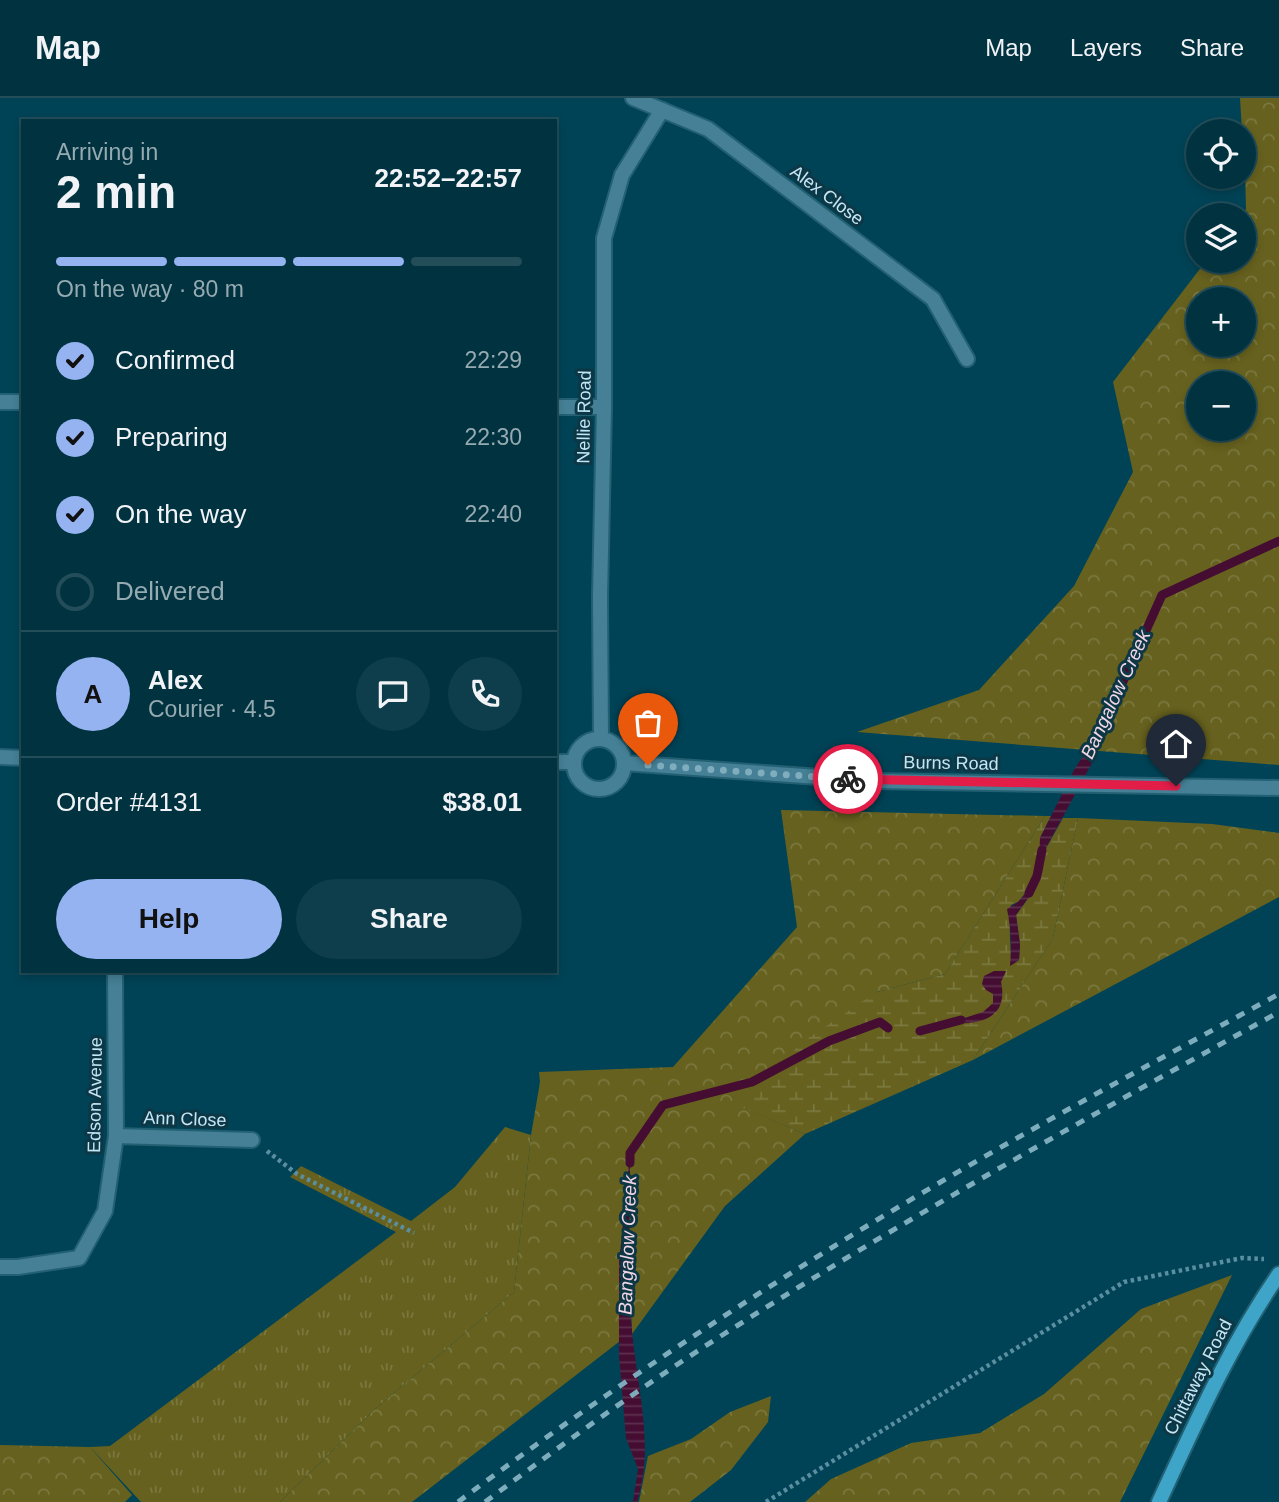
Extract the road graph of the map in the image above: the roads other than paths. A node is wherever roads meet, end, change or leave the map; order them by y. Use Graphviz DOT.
graph roads {
  1 [pos="633,98"];
  2 [pos="662,110"];
  3 [pos="967,359"];
  4 [pos="0,402"];
  5 [pos="21,402"];
  6 [pos="557,407"];
  7 [pos="604,407"];
  8 [pos="601,738"];
  9 [pos="0,757"];
  10 [pos="21,758"];
  11 [pos="557,762"];
  12 [pos="574,762"];
  13 [pos="624,763"];
  14 [pos="1279,788"];
  15 [pos="115,973"];
  16 [pos="117,1136"];
  17 [pos="252,1140"];
  18 [pos="0,1267"];
  19 [pos="1279,1274"];
  20 [pos="1159,1502"];
  1 -- 2 [label="street, Alex Close"];
  2 -- 3 [label="street, Alex Close"];
  2 -- 7 [label="street, Nellie Road"];
  4 -- 5 [label="street"];
  6 -- 7 [label="street"];
  7 -- 8 [label="street, Nellie Road"];
  8 -- 12 [label="street"];
  8 -- 13 [label="street"];
  9 -- 10 [label="street"];
  11 -- 12 [label="street"];
  12 -- 13 [label="street"];
  13 -- 14 [label="street, Burns Road"];
  15 -- 16 [label="street, Edson Avenue"];
  16 -- 17 [label="street, Ann Close"];
  16 -- 18 [label="street, Edson Avenue"];
  19 -- 20 [label="main road, Chittaway Road"];
}
